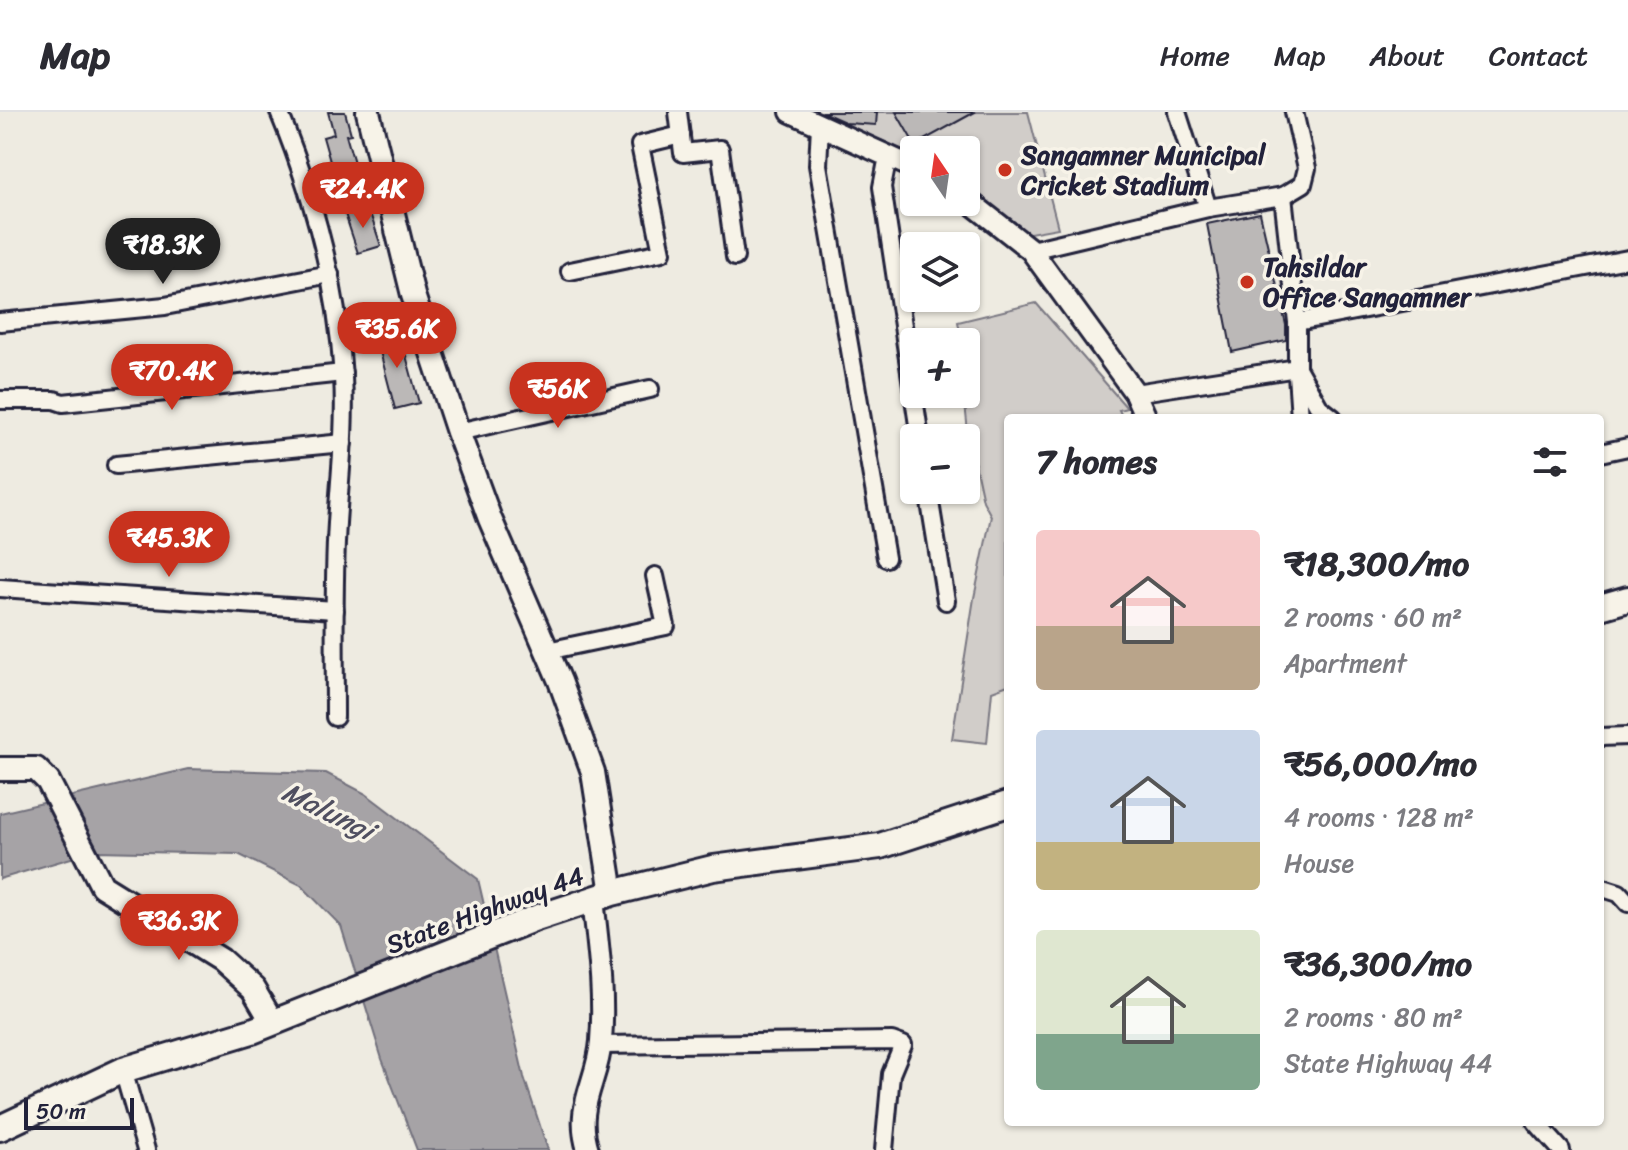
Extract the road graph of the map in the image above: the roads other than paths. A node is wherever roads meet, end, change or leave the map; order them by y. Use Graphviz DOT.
graph roads {
  1 [pos="279,112"];
  2 [pos="368,112"];
  3 [pos="678,112"];
  4 [pos="791,112"];
  5 [pos="1177,112"];
  6 [pos="1294,112"];
  7 [pos="820,125"];
  8 [pos="681,135"];
  9 [pos="888,156"];
  10 [pos="900,162"];
  11 [pos="1283,196"];
  12 [pos="1208,208"];
  13 [pos="980,210"];
  14 [pos="1031,250"];
  15 [pos="735,257"];
  16 [pos="1628,259"];
  17 [pos="570,271"];
  18 [pos="330,274"];
  19 [pos="0,322"];
  20 [pos="1297,322"];
  21 [pos="1297,368"];
  22 [pos="343,373"];
  23 [pos="650,389"];
  24 [pos="1135,393"];
  25 [pos="0,400"];
  26 [pos="1144,414"];
  27 [pos="1300,414"];
  28 [pos="1328,414"];
  29 [pos="918,424"];
  30 [pos="458,432"];
  31 [pos="343,443"];
  32 [pos="1628,447"];
  33 [pos="1604,452"];
  34 [pos="116,465"];
  35 [pos="930,504"];
  36 [pos="886,558"];
  37 [pos="655,576"];
  38 [pos="0,588"];
  39 [pos="1628,599"];
  40 [pos="946,601"];
  41 [pos="1604,606"];
  42 [pos="335,610"];
  43 [pos="547,651"];
  44 [pos="335,717"];
  45 [pos="1628,736"];
  46 [pos="1604,737"];
  47 [pos="0,769"];
  48 [pos="1004,805"];
  49 [pos="1604,888"];
  50 [pos="602,896"];
  51 [pos="1628,903"];
  52 [pos="280,1019"];
  53 [pos="601,1045"];
  54 [pos="123,1070"];
  55 [pos="1540,1126"];
  56 [pos="0,1128"];
  57 [pos="146,1150"];
  58 [pos="588,1150"];
  59 [pos="884,1150"];
  60 [pos="1561,1150"];
  1 -- 18 [label="street"];
  2 -- 30 [label="main road"];
  3 -- 8 [label="street"];
  4 -- 7 [label="street"];
  5 -- 12 [label="street"];
  6 -- 11 [label="street"];
  7 -- 9 [label="street"];
  7 -- 36 [label="street"];
  8 -- 15 [label="street"];
  8 -- 17 [label="street"];
  9 -- 10 [label="street"];
  9 -- 29 [label="street"];
  11 -- 12 [label="street"];
  11 -- 20 [label="street"];
  12 -- 14 [label="street"];
  13 -- 14 [label="street"];
  14 -- 24 [label="street"];
  16 -- 20 [label="street"];
  18 -- 19 [label="street"];
  18 -- 22 [label="street"];
  20 -- 21 [label="street"];
  21 -- 24 [label="street"];
  21 -- 27 [label="street"];
  21 -- 28 [label="street"];
  22 -- 25 [label="street"];
  22 -- 31 [label="street"];
  23 -- 30 [label="street"];
  24 -- 26 [label="street"];
  30 -- 43 [label="main road"];
  31 -- 34 [label="street"];
  31 -- 42 [label="street"];
  32 -- 33 [label="street"];
  35 -- 40 [label="street"];
  37 -- 43 [label="street"];
  38 -- 42 [label="street"];
  39 -- 41 [label="main road"];
  42 -- 44 [label="street"];
  43 -- 50 [label="main road"];
  45 -- 46 [label="street"];
  47 -- 52 [label="main road"];
  48 -- 50 [label="main road, State Highway 44"];
  49 -- 51 [label="street"];
  50 -- 52 [label="main road, State Highway 44"];
  50 -- 53 [label="street"];
  52 -- 54 [label="main road, State Highway 44"];
  53 -- 58 [label="street"];
  53 -- 59 [label="street"];
  54 -- 56 [label="main road, State Highway 44"];
  54 -- 57 [label="street"];
  55 -- 60 [label="street"];
}
